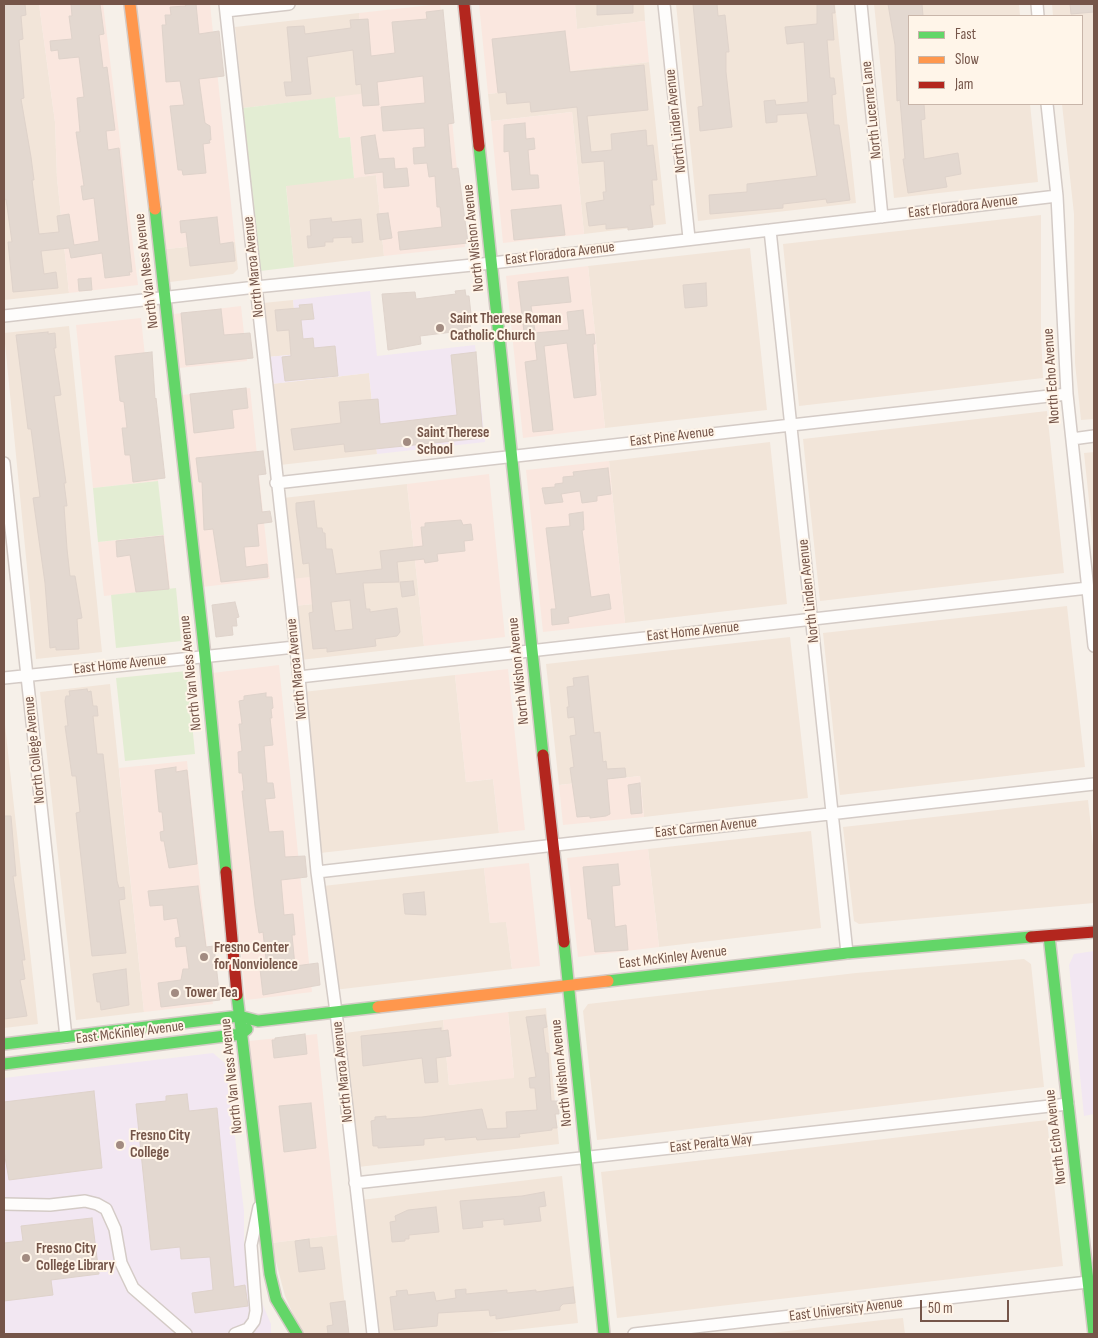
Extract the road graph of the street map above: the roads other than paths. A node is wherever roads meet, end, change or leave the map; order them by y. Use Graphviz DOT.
graph roads {
  1 [pos="130,4"];
  2 [pos="289,4"];
  3 [pos="464,4"];
  4 [pos="664,4"];
  5 [pos="861,4"];
  6 [pos="225,8"];
  7 [pos="1047,105"];
  8 [pos="1057,196"];
  9 [pos="882,216"];
  10 [pos="770,230"];
  11 [pos="689,238"];
  12 [pos="492,263"];
  13 [pos="256,287"];
  14 [pos="165,297"];
  15 [pos="4,316"];
  16 [pos="1067,394"];
  17 [pos="790,424"];
  18 [pos="1094,436"];
  19 [pos="1072,439"];
  20 [pos="511,456"];
  21 [pos="4,463"];
  22 [pos="276,483"];
  23 [pos="1088,588"];
  24 [pos="812,620"];
  25 [pos="1094,646"];
  26 [pos="295,647"];
  27 [pos="531,650"];
  28 [pos="205,656"];
  29 [pos="26,676"];
  30 [pos="299,677"];
  31 [pos="4,678"];
  32 [pos="1094,784"];
  33 [pos="833,814"];
  34 [pos="554,845"];
  35 [pos="317,872"];
  36 [pos="1094,932"];
  37 [pos="1049,936"];
  38 [pos="847,953"];
  39 [pos="567,986"];
  40 [pos="336,1012"];
  41 [pos="239,1016"];
  42 [pos="256,1022"];
  43 [pos="241,1034"];
  44 [pos="66,1037"];
  45 [pos="4,1044"];
  46 [pos="4,1064"];
  47 [pos="1068,1104"];
  48 [pos="586,1158"];
  49 [pos="354,1184"];
  50 [pos="261,1198"];
  51 [pos="4,1204"];
  52 [pos="1088,1282"];
  53 [pos="186,1334"];
  54 [pos="235,1334"];
  55 [pos="297,1334"];
  56 [pos="373,1334"];
  57 [pos="604,1334"];
  58 [pos="634,1334"];
  59 [pos="1094,1334"];
  1 -- 14 [label="main road, North Van Ness Avenue"];
  2 -- 6 [label="street"];
  3 -- 12 [label="main road, North Wishon Avenue"];
  4 -- 11 [label="street, North Linden Avenue"];
  5 -- 9 [label="street, North Lucerne Lane"];
  6 -- 13 [label="street, North Maroa Avenue"];
  7 -- 8 [label="street, North Echo Avenue"];
  8 -- 9 [label="street, East Floradora Avenue"];
  8 -- 16 [label="street, North Echo Avenue"];
  9 -- 10 [label="street, East Floradora Avenue"];
  10 -- 11 [label="street, East Floradora Avenue"];
  10 -- 17 [label="street, North Linden Avenue"];
  11 -- 12 [label="street, East Floradora Avenue"];
  12 -- 13 [label="street, East Floradora Avenue"];
  12 -- 20 [label="main road, North Wishon Avenue"];
  13 -- 14 [label="street, East Floradora Avenue"];
  13 -- 22 [label="street, North Maroa Avenue"];
  14 -- 15 [label="street, East Floradora Avenue"];
  14 -- 28 [label="main road, North Van Ness Avenue"];
  16 -- 17 [label="street, East Pine Avenue"];
  16 -- 19 [label="street, North Echo Avenue"];
  17 -- 20 [label="street, East Pine Avenue"];
  17 -- 24 [label="street, North Linden Avenue"];
  18 -- 19 [label="street"];
  19 -- 23 [label="street, North Echo Avenue"];
  20 -- 22 [label="street, East Pine Avenue"];
  20 -- 27 [label="main road, North Wishon Avenue"];
  21 -- 29 [label="street, North College Avenue"];
  22 -- 26 [label="street, North Maroa Avenue"];
  23 -- 24 [label="street, East Home Avenue"];
  23 -- 25 [label="street, North Echo Avenue"];
  24 -- 27 [label="street, East Home Avenue"];
  24 -- 33 [label="street, North Linden Avenue"];
  26 -- 28 [label="street, East Home Avenue"];
  26 -- 30 [label="street, North Maroa Avenue"];
  27 -- 30 [label="street, East Home Avenue"];
  27 -- 34 [label="main road, North Wishon Avenue"];
  28 -- 29 [label="street, East Home Avenue"];
  28 -- 41 [label="main road, North Van Ness Avenue"];
  29 -- 31 [label="street, East Home Avenue"];
  29 -- 44 [label="street, North College Avenue"];
  30 -- 35 [label="street, North Maroa Avenue"];
  32 -- 33 [label="street, East Carmen Avenue"];
  33 -- 34 [label="street, East Carmen Avenue"];
  33 -- 38 [label="street, North Linden Avenue"];
  34 -- 35 [label="street, East Carmen Avenue"];
  34 -- 39 [label="main road, North Wishon Avenue"];
  35 -- 40 [label="street, North Maroa Avenue"];
  36 -- 37 [label="main road, East McKinley Avenue"];
  37 -- 38 [label="main road, East McKinley Avenue"];
  37 -- 47 [label="main road, North Echo Avenue"];
  38 -- 39 [label="main road, East McKinley Avenue"];
  39 -- 40 [label="main road, East McKinley Avenue"];
  39 -- 48 [label="main road, North Wishon Avenue"];
  40 -- 42 [label="main road, East McKinley Avenue"];
  40 -- 49 [label="street, North Maroa Avenue"];
  41 -- 42 [label="main road, East McKinley Avenue"];
  41 -- 43 [label="main road, North Van Ness Avenue"];
  41 -- 44 [label="main road, East McKinley Avenue"];
  42 -- 43 [label="main road"];
  43 -- 46 [label="main road, East McKinley Avenue"];
  43 -- 50 [label="main road, North Van Ness Avenue"];
  44 -- 45 [label="main road, East McKinley Avenue"];
  47 -- 48 [label="street, East Peralta Way"];
  47 -- 52 [label="main road, North Echo Avenue"];
  48 -- 49 [label="street, East Peralta Way"];
  48 -- 57 [label="main road, North Wishon Avenue"];
  49 -- 56 [label="street, North Maroa Avenue"];
  50 -- 54 [label="street"];
  50 -- 55 [label="main road, North Van Ness Avenue"];
  51 -- 53 [label="street"];
  52 -- 58 [label="street, East University Avenue"];
  52 -- 59 [label="main road, North Echo Avenue"];
}
